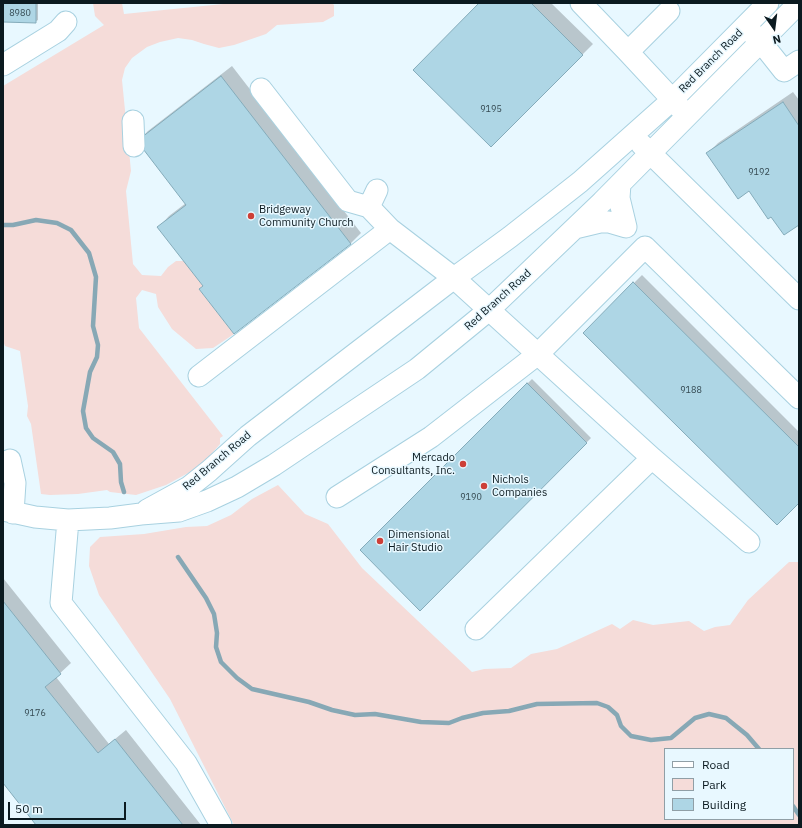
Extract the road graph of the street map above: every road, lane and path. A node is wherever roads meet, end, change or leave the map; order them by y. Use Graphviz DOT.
graph roads {
  1 [pos="581,3"];
  2 [pos="768,3"];
  3 [pos="793,10"];
  4 [pos="669,11"];
  5 [pos="66,22"];
  6 [pos="745,26"];
  7 [pos="761,42"];
  8 [pos="628,52"];
  9 [pos="799,61"];
  10 [pos="3,65"];
  11 [pos="261,89"];
  12 [pos="671,101"];
  13 [pos="687,115"];
  14 [pos="133,122"];
  15 [pos="632,136"];
  16 [pos="134,146"];
  17 [pos="650,153"];
  18 [pos="620,184"];
  19 [pos="576,228"];
  20 [pos="626,228"];
  21 [pos="390,229"];
  22 [pos="645,247"];
  23 [pos="454,278"];
  24 [pos="799,299"];
  25 [pos="489,310"];
  26 [pos="538,354"];
  27 [pos="199,376"];
  28 [pos="799,398"];
  29 [pos="652,458"];
  30 [pos="10,460"];
  31 [pos="337,497"];
  32 [pos="8,512"];
  33 [pos="141,514"];
  34 [pos="68,520"];
  35 [pos="749,542"];
  36 [pos="476,629"];
  37 [pos="221,825"];
  1 -- 8 [label="street"];
  2 -- 6 [label="street, Red Branch Road"];
  3 -- 7 [label="street, Red Branch Road"];
  4 -- 8 [label="street"];
  5 -- 10 [label="street"];
  6 -- 7 [label="street"];
  6 -- 12 [label="street, Red Branch Road"];
  7 -- 9 [label="street"];
  7 -- 13 [label="street, Red Branch Road"];
  8 -- 12 [label="street"];
  11 -- 21 [label="street"];
  12 -- 13 [label="street"];
  12 -- 15 [label="street, Red Branch Road"];
  13 -- 17 [label="street, Red Branch Road"];
  14 -- 16 [label="street"];
  15 -- 17 [label="street"];
  15 -- 23 [label="street, Red Branch Road"];
  17 -- 18 [label="street, Red Branch Road"];
  17 -- 24 [label="street"];
  18 -- 19 [label="street, Red Branch Road"];
  18 -- 20 [label="street"];
  19 -- 20 [label="street"];
  19 -- 25 [label="street, Red Branch Road"];
  20 -- 22 [label="street"];
  21 -- 23 [label="street"];
  21 -- 27 [label="street"];
  22 -- 26 [label="street"];
  22 -- 28 [label="street"];
  23 -- 25 [label="street"];
  23 -- 33 [label="street, Red Branch Road"];
  25 -- 26 [label="street"];
  25 -- 33 [label="street, Red Branch Road"];
  26 -- 29 [label="street"];
  26 -- 31 [label="street"];
  29 -- 35 [label="street"];
  29 -- 36 [label="street"];
  30 -- 32 [label="street"];
  32 -- 34 [label="street, Red Branch Road"];
  33 -- 34 [label="street, Red Branch Road"];
  34 -- 37 [label="street"];
}
